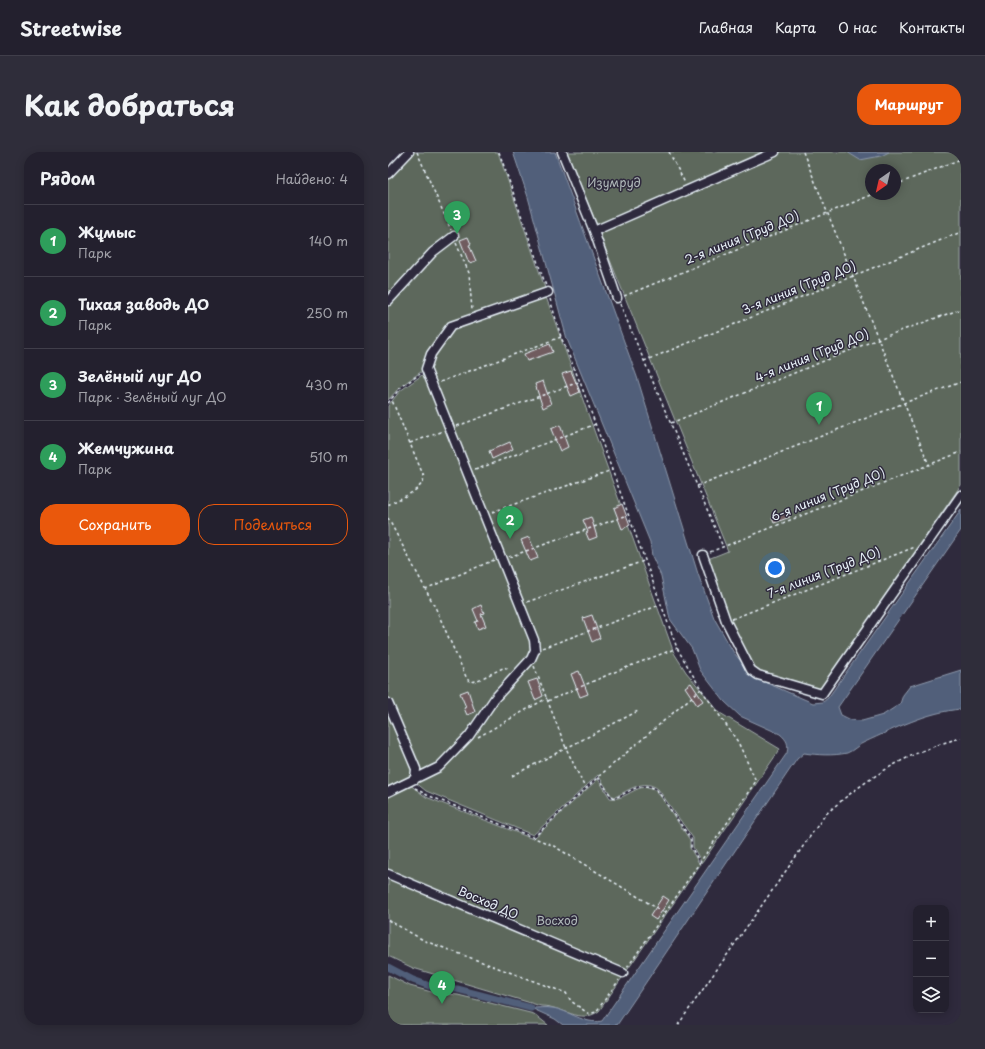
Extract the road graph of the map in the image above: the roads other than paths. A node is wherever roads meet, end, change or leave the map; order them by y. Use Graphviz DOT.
graph roads {
  1 [pos="409,152"];
  2 [pos="562,152"];
  3 [pos="775,152"];
  4 [pos="388,174"];
  5 [pos="594,231"];
  6 [pos="454,236"];
  7 [pos="548,292"];
  8 [pos="617,298"];
  9 [pos="388,301"];
  10 [pos="961,495"];
  11 [pos="703,555"];
  12 [pos="388,703"];
  13 [pos="412,780"];
  14 [pos="388,792"];
  15 [pos="388,874"];
  16 [pos="623,973"];
  1 -- 4 [label="street"];
  2 -- 5 [label="street"];
  3 -- 5 [label="street"];
  5 -- 8 [label="street"];
  6 -- 9 [label="street"];
  7 -- 13 [label="street"];
  10 -- 11 [label="street"];
  12 -- 13 [label="street"];
  13 -- 14 [label="street"];
  15 -- 16 [label="street, Восход ДО"];
}
